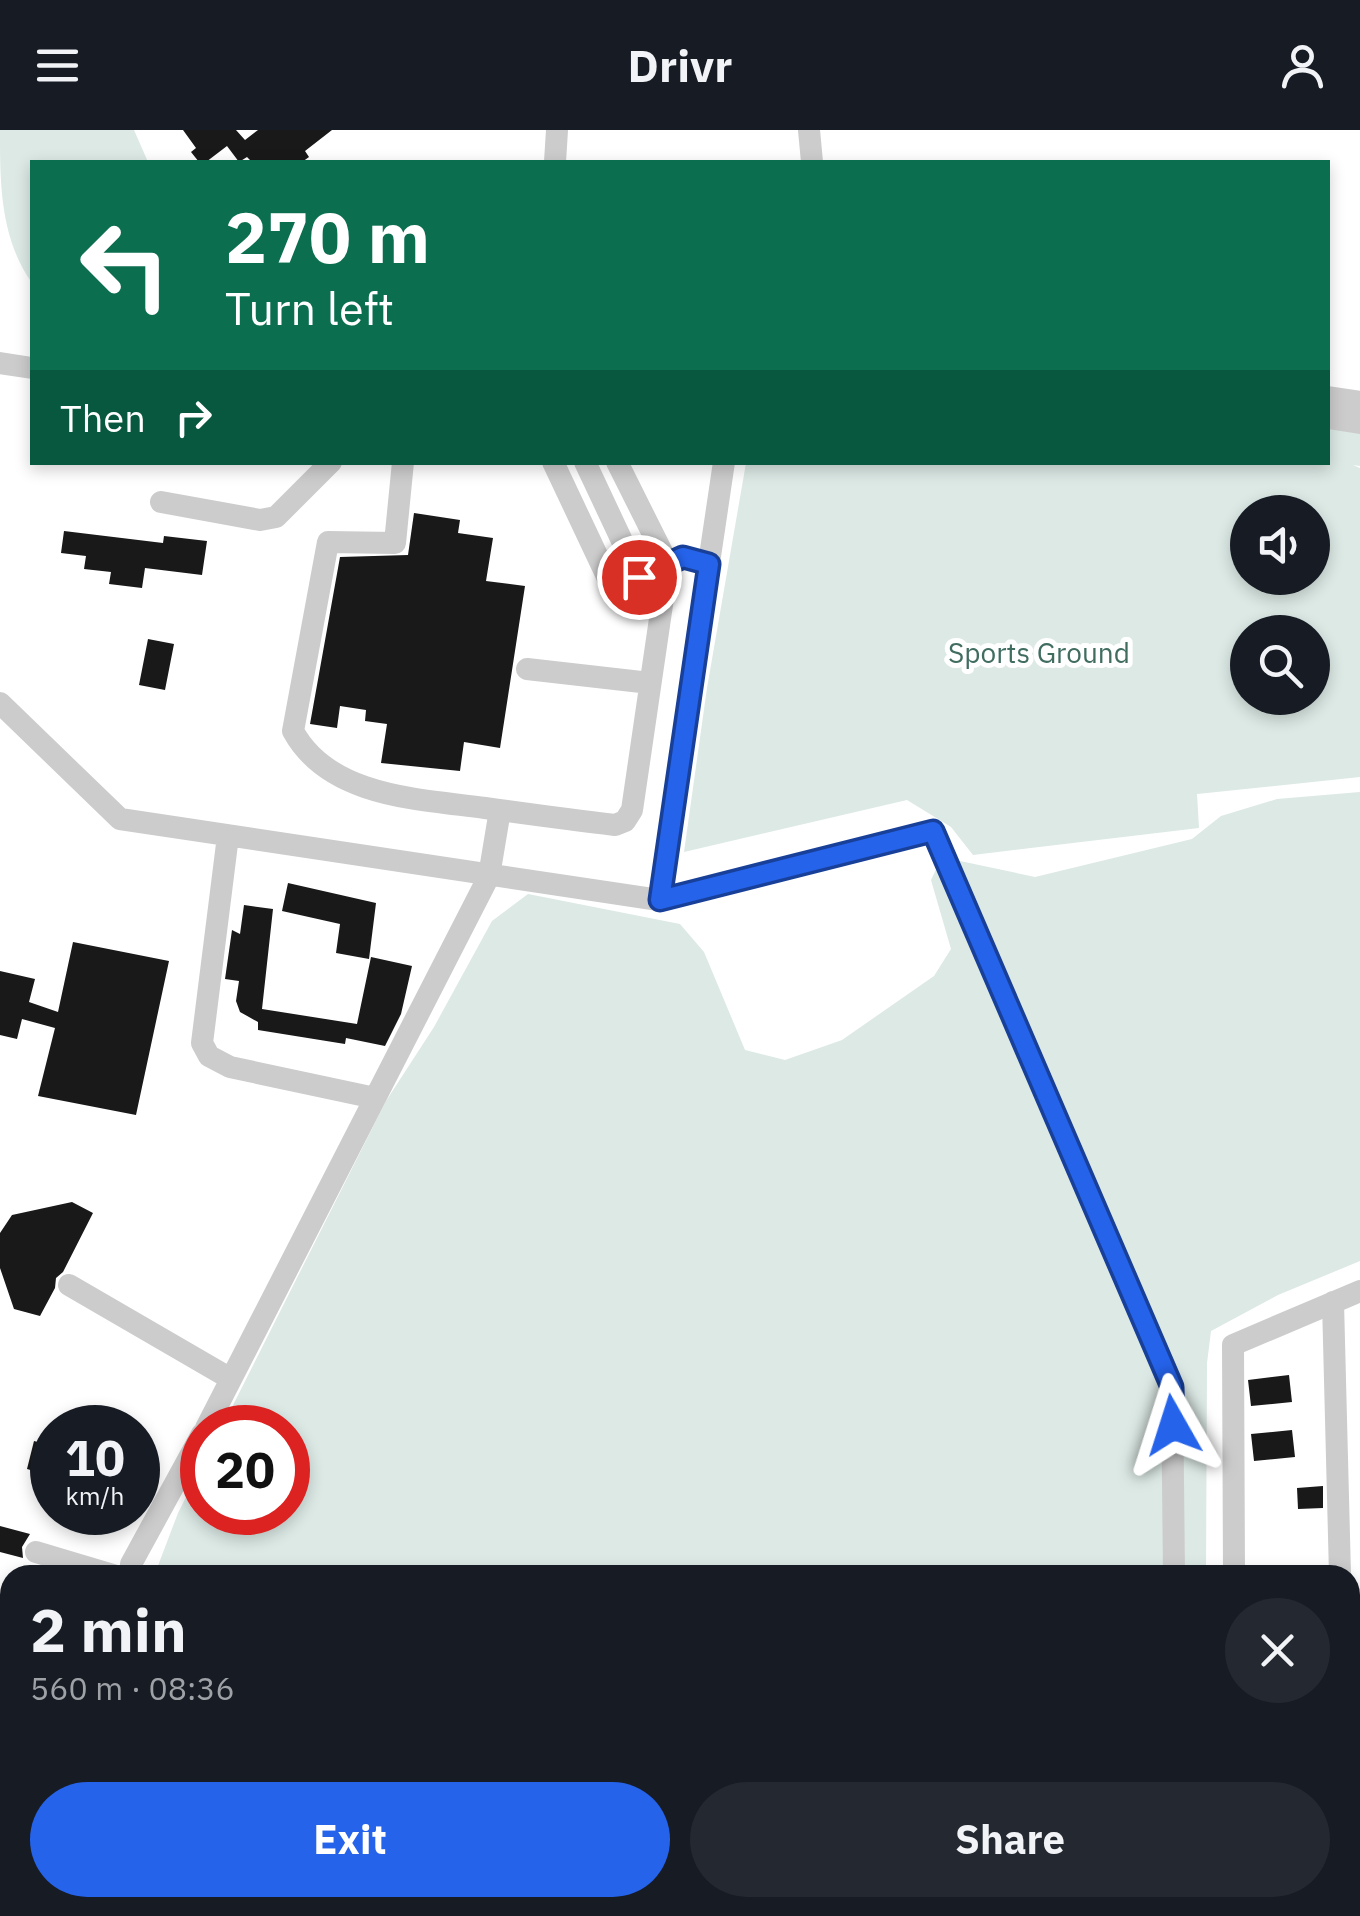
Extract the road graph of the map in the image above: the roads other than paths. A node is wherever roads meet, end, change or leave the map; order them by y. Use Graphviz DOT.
graph roads {
  1 [pos="557,130"];
  2 [pos="809,130"];
  3 [pos="555,160"];
  4 [pos="812,160"];
  5 [pos="0,363"];
  6 [pos="30,368"];
  7 [pos="1330,397"];
  8 [pos="1360,402"];
  9 [pos="1330,418"];
  10 [pos="1360,423"];
  11 [pos="328,465"];
  12 [pos="403,465"];
  13 [pos="554,465"];
  14 [pos="585,465"];
  15 [pos="618,465"];
  16 [pos="724,465"];
  17 [pos="161,502"];
  18 [pos="668,564"];
  19 [pos="709,564"];
  20 [pos="639,577"];
  21 [pos="527,669"];
  22 [pos="650,683"];
  23 [pos="0,703"];
  24 [pos="500,810"];
  25 [pos="228,836"];
  26 [pos="489,876"];
  27 [pos="660,900"];
  28 [pos="375,1098"];
  29 [pos="69,1285"];
  30 [pos="1360,1291"];
  31 [pos="1333,1302"];
  32 [pos="231,1379"];
  33 [pos="218,1405"];
  34 [pos="1360,1414"];
  35 [pos="1336,1423"];
  36 [pos="180,1475"];
  37 [pos="1350,1542"];
  38 [pos="36,1552"];
  39 [pos="80,1565"];
  40 [pos="131,1565"];
  41 [pos="1174,1565"];
  42 [pos="1234,1565"];
  1 -- 3 [label="street"];
  2 -- 4 [label="street"];
  5 -- 6 [label="street"];
  7 -- 8 [label="street"];
  9 -- 10 [label="street"];
  11 -- 17 [label="street"];
  12 -- 24 [label="street"];
  13 -- 20 [label="street"];
  14 -- 20 [label="street"];
  15 -- 18 [label="street"];
  16 -- 19 [label="street"];
  18 -- 19 [label="street"];
  18 -- 20 [label="street"];
  18 -- 22 [label="street"];
  19 -- 27 [label="street"];
  21 -- 22 [label="street"];
  22 -- 24 [label="street"];
  23 -- 25 [label="street"];
  24 -- 26 [label="street"];
  25 -- 26 [label="street"];
  25 -- 28 [label="street"];
  26 -- 27 [label="street"];
  26 -- 28 [label="street"];
  27 -- 41 [label="street"];
  28 -- 32 [label="street"];
  29 -- 32 [label="street"];
  30 -- 31 [label="street"];
  31 -- 35 [label="street"];
  31 -- 42 [label="street"];
  32 -- 33 [label="street"];
  34 -- 35 [label="street"];
  35 -- 37 [label="street"];
  36 -- 40 [label="street"];
  38 -- 39 [label="street"];
}
